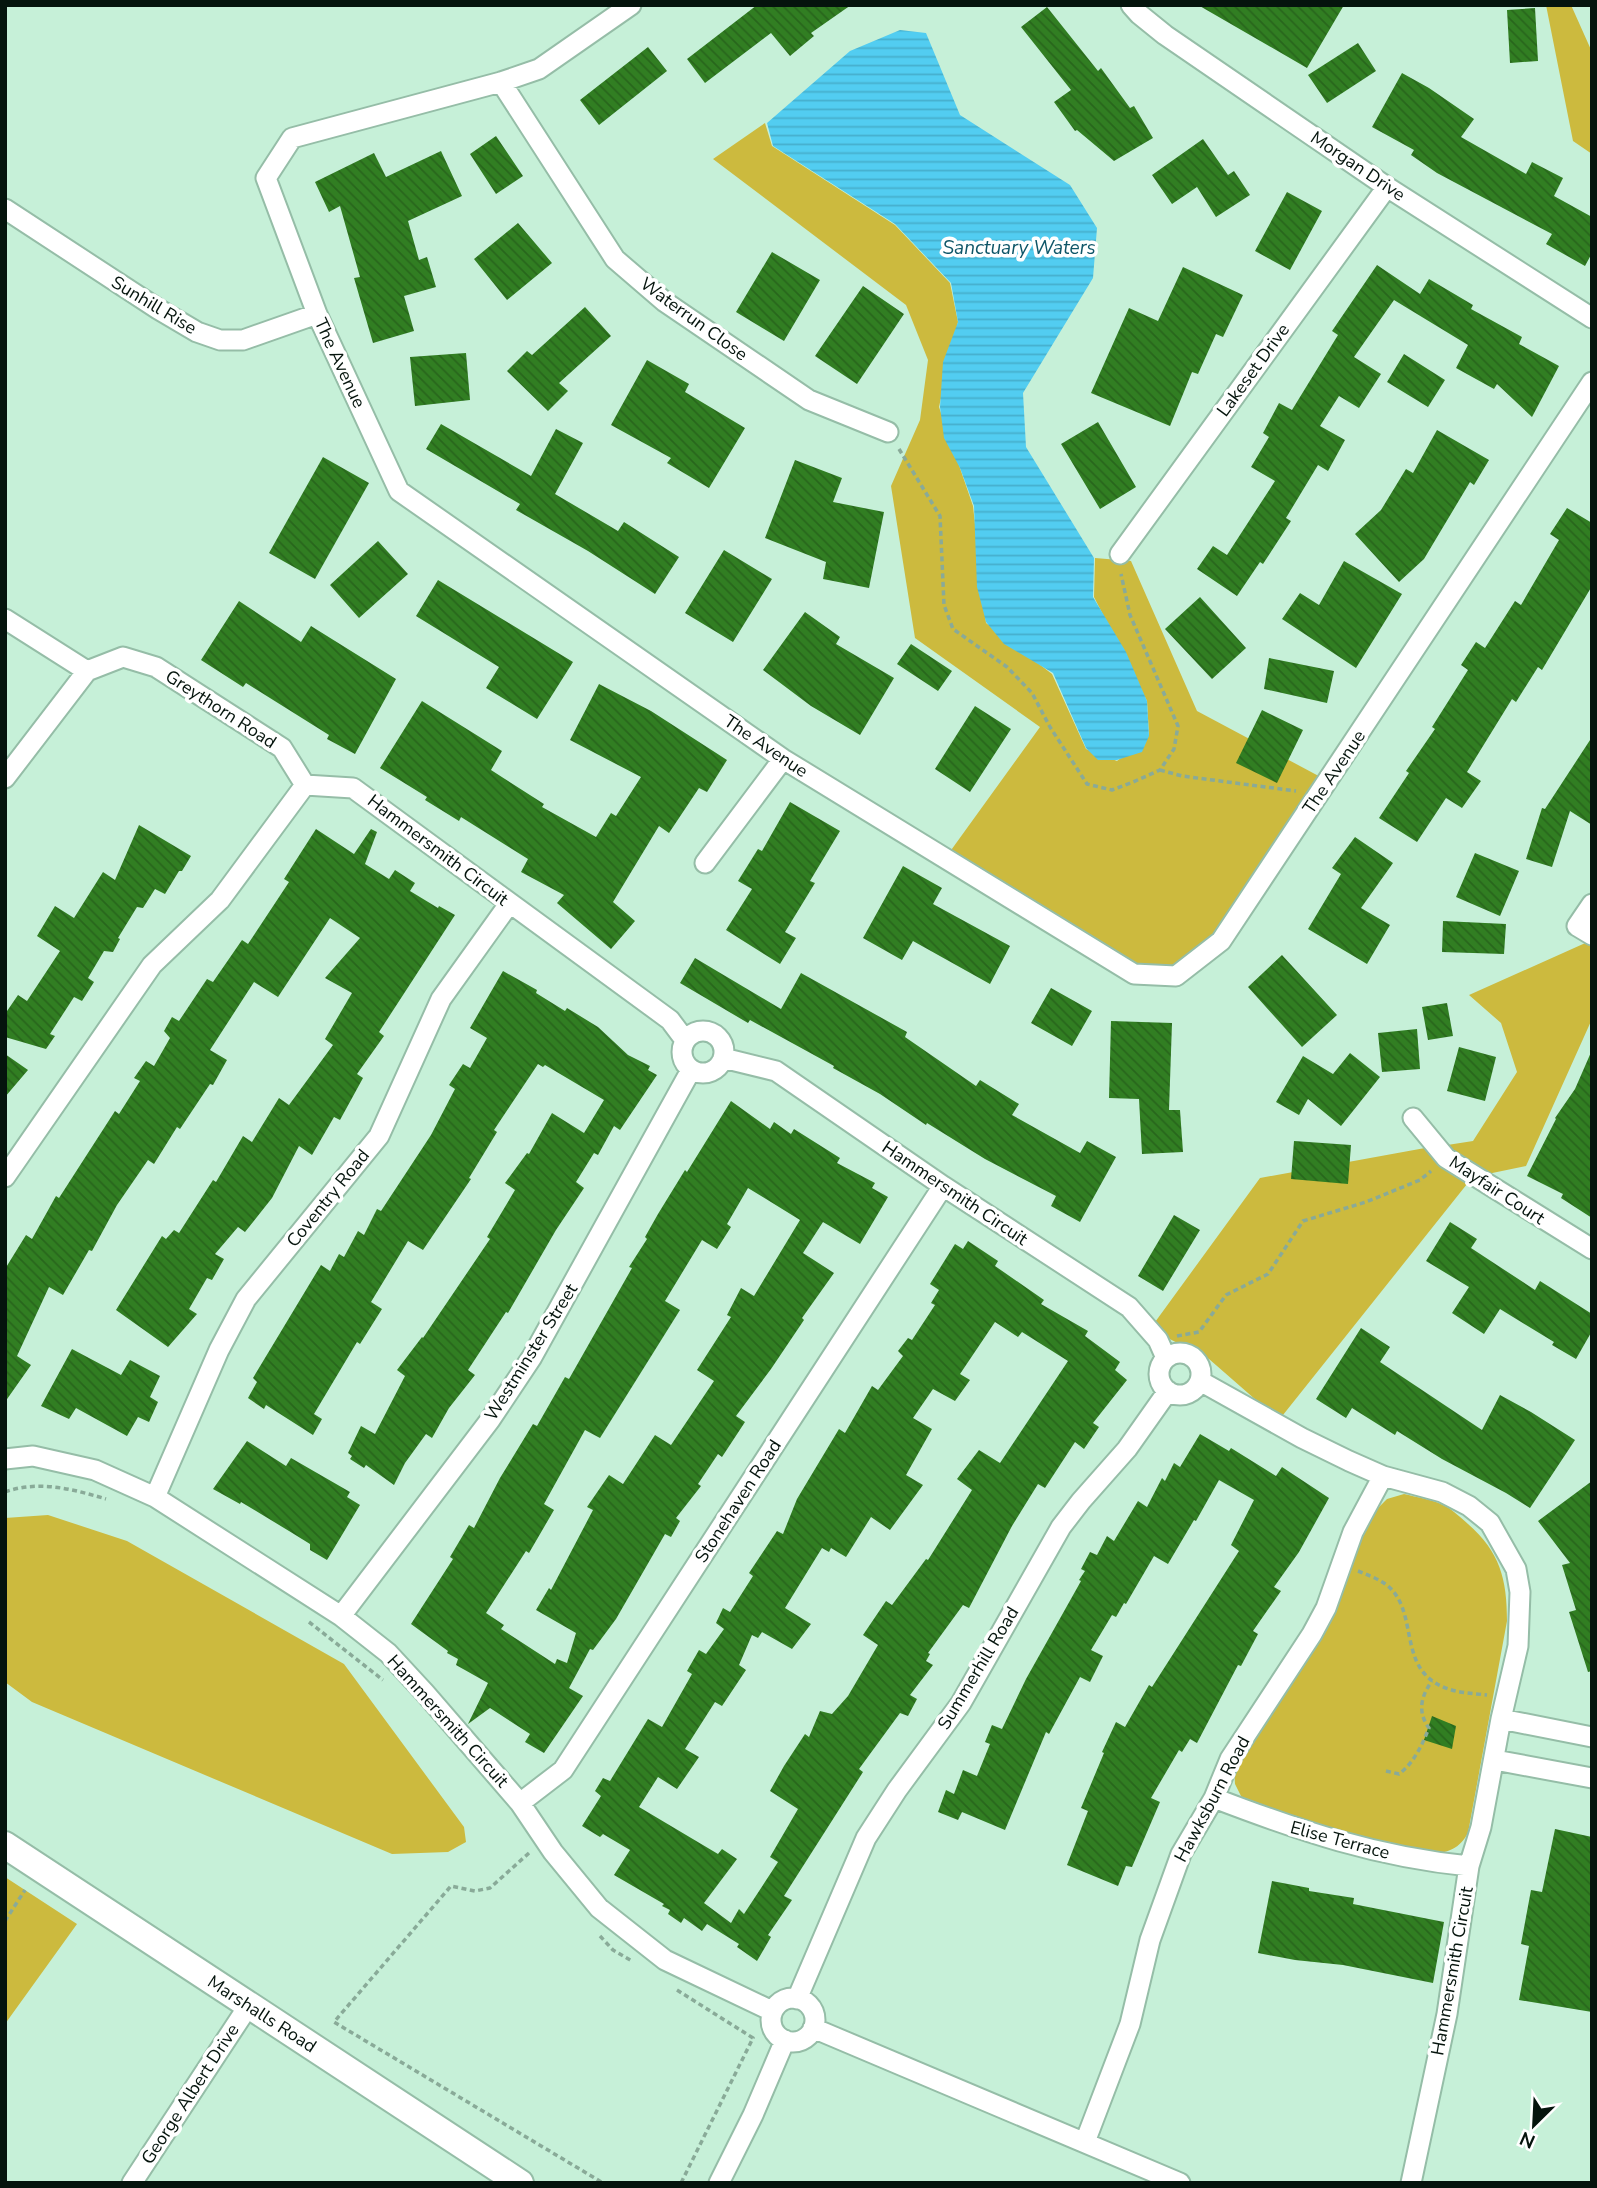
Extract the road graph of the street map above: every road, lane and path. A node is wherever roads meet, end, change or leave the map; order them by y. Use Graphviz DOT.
graph roads {
  1 [pos="631,5"];
  2 [pos="1131,5"];
  3 [pos="502,82"];
  4 [pos="1387,187"];
  5 [pos="5,209"];
  6 [pos="317,314"];
  7 [pos="1592,318"];
  8 [pos="1592,382"];
  9 [pos="888,432"];
  10 [pos="1120,554"];
  11 [pos="5,619"];
  12 [pos="87,671"];
  13 [pos="783,759"];
  14 [pos="1160,770"];
  15 [pos="5,778"];
  16 [pos="305,785"];
  17 [pos="1320,794"];
  18 [pos="705,863"];
  19 [pos="509,904"];
  20 [pos="1592,904"];
  21 [pos="1592,935"];
  22 [pos="685,1040"];
  23 [pos="723,1058"];
  24 [pos="691,1070"];
  25 [pos="1413,1118"];
  26 [pos="1446,1158"];
  27 [pos="5,1177"];
  28 [pos="943,1186"];
  29 [pos="1592,1249"];
  30 [pos="1162,1349"];
  31 [pos="1200,1381"];
  32 [pos="1168,1391"];
  33 [pos="5,1459"];
  34 [pos="1383,1476"];
  35 [pos="5,1492"];
  36 [pos="155,1497"];
  37 [pos="114,1501"];
  38 [pos="1340,1563"];
  39 [pos="341,1616"];
  40 [pos="302,1617"];
  41 [pos="1432,1681"];
  42 [pos="393,1688"];
  43 [pos="1506,1697"];
  44 [pos="1501,1719"];
  45 [pos="1592,1737"];
  46 [pos="1495,1760"];
  47 [pos="1386,1771"];
  48 [pos="1592,1779"];
  49 [pos="1214,1798"];
  50 [pos="520,1804"];
  51 [pos="5,1845"];
  52 [pos="529,1853"];
  53 [pos="1469,1866"];
  54 [pos="25,1890"];
  55 [pos="5,1921"];
  56 [pos="797,1998"];
  57 [pos="249,2005"];
  58 [pos="772,2011"];
  59 [pos="813,2028"];
  60 [pos="753,2038"];
  61 [pos="785,2040"];
  62 [pos="1085,2142"];
  63 [pos="132,2183"];
  64 [pos="520,2183"];
  65 [pos="603,2183"];
  66 [pos="681,2183"];
  67 [pos="719,2183"];
  68 [pos="1180,2183"];
  69 [pos="1411,2183"];
  1 -- 3 [label="street, The Avenue"];
  2 -- 4 [label="street, Morgan Drive"];
  3 -- 6 [label="street, The Avenue"];
  3 -- 9 [label="street, Waterrun Close"];
  4 -- 7 [label="street, Morgan Drive"];
  4 -- 10 [label="street, Lakeset Drive"];
  5 -- 6 [label="street, Sunhill Rise"];
  6 -- 13 [label="street, The Avenue"];
  8 -- 17 [label="street, The Avenue"];
  9 -- 14 [label="path"];
  10 -- 14 [label="path"];
  11 -- 12 [label="street"];
  12 -- 15 [label="street"];
  12 -- 16 [label="street, Greythorn Road"];
  13 -- 17 [label="street, The Avenue"];
  13 -- 18 [label="street"];
  14 -- 17 [label="path"];
  16 -- 19 [label="street, Hammersmith Circuit"];
  16 -- 27 [label="street"];
  19 -- 22 [label="street, Hammersmith Circuit"];
  19 -- 36 [label="street, Coventry Road"];
  20 -- 21 [label="street"];
  22 -- 23 [label="street"];
  22 -- 24 [label="street"];
  23 -- 24 [label="street"];
  23 -- 28 [label="street, Hammersmith Circuit"];
  24 -- 39 [label="street, Westminster Street"];
  25 -- 26 [label="street, Mayfair Court"];
  26 -- 29 [label="street, Mayfair Court"];
  26 -- 30 [label="path"];
  28 -- 30 [label="street, Hammersmith Circuit"];
  28 -- 50 [label="street, Stonehaven Road"];
  30 -- 31 [label="street"];
  30 -- 32 [label="street"];
  31 -- 32 [label="street"];
  31 -- 34 [label="street, Hammersmith Circuit"];
  32 -- 56 [label="street, Summerhill Road"];
  33 -- 36 [label="street, Hammersmith Circuit"];
  34 -- 38 [label="street, Hawksburn Road"];
  34 -- 43 [label="street, Hammersmith Circuit"];
  35 -- 37 [label="path"];
  36 -- 39 [label="street, Hammersmith Circuit"];
  38 -- 41 [label="path"];
  38 -- 49 [label="street, Hawksburn Road"];
  39 -- 50 [label="street, Hammersmith Circuit"];
  40 -- 42 [label="path"];
  41 -- 43 [label="path"];
  41 -- 47 [label="path"];
  43 -- 44 [label="street, Hammersmith Circuit"];
  44 -- 45 [label="street"];
  44 -- 46 [label="street, Hammersmith Circuit"];
  46 -- 48 [label="street"];
  46 -- 53 [label="street, Hammersmith Circuit"];
  49 -- 53 [label="street, Elise Terrace"];
  49 -- 62 [label="street, Hawksburn Road"];
  50 -- 58 [label="street, Hammersmith Circuit"];
  51 -- 57 [label="street, Marshalls Road"];
  52 -- 65 [label="path"];
  53 -- 69 [label="street, Hammersmith Circuit"];
  54 -- 55 [label="path"];
  56 -- 58 [label="street"];
  56 -- 59 [label="street"];
  57 -- 63 [label="street, George Albert Drive"];
  57 -- 64 [label="street, Marshalls Road"];
  58 -- 61 [label="street"];
  59 -- 61 [label="street"];
  59 -- 62 [label="street"];
  60 -- 66 [label="path"];
  61 -- 67 [label="street"];
  62 -- 68 [label="street"];
}
